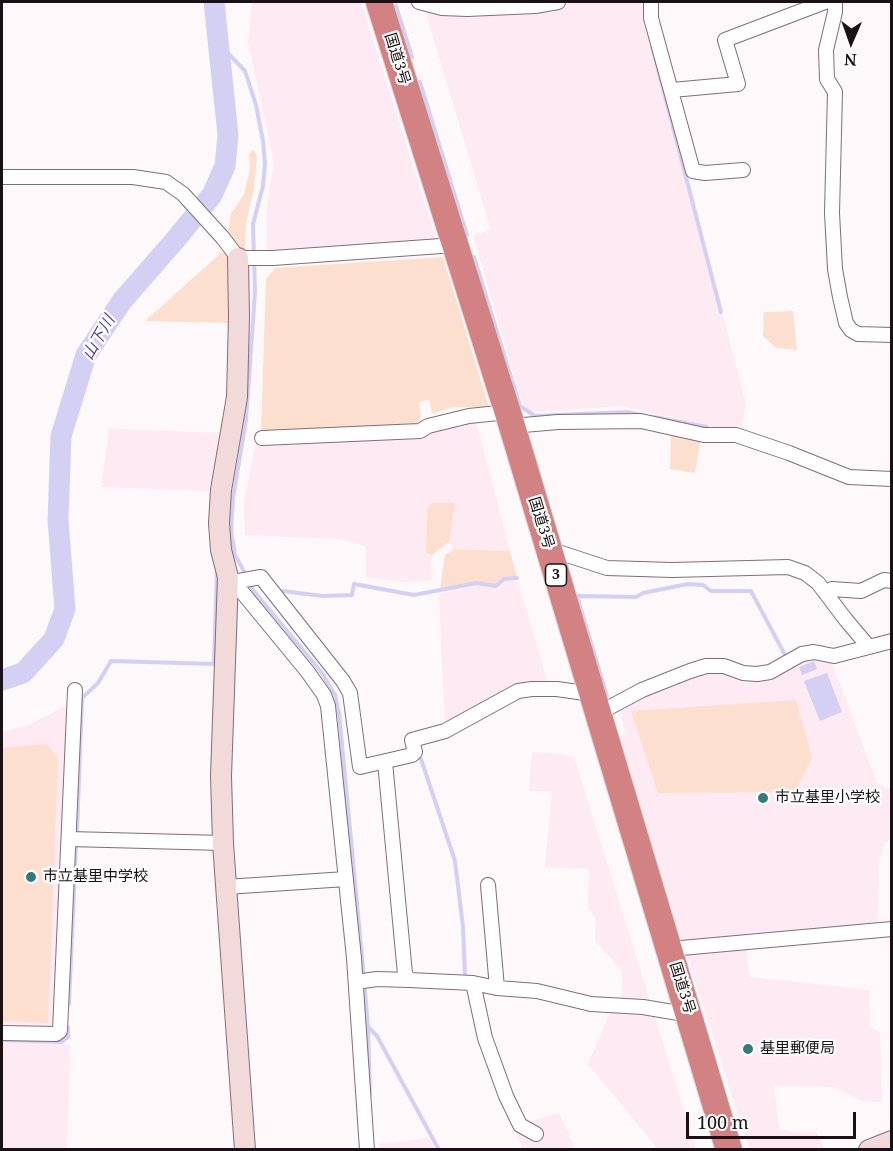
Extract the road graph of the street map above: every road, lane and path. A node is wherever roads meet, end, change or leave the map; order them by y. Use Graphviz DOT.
graph roads {
  1 [pos="379,2"];
  2 [pos="419,2"];
  3 [pos="558,2"];
  4 [pos="651,2"];
  5 [pos="825,2"];
  6 [pos="835,2"];
  7 [pos="672,90"];
  8 [pos="743,170"];
  9 [pos="2,177"];
  10 [pos="455,245"];
  11 [pos="238,258"];
  12 [pos="891,335"];
  13 [pos="510,419"];
  14 [pos="262,438"];
  15 [pos="891,479"];
  16 [pos="549,549"];
  17 [pos="230,580"];
  18 [pos="891,581"];
  19 [pos="827,592"];
  20 [pos="891,641"];
  21 [pos="868,646"];
  22 [pos="75,690"];
  23 [pos="596,703"];
  24 [pos="385,762"];
  25 [pos="69,839"];
  26 [pos="223,843"];
  27 [pos="346,879"];
  28 [pos="488,885"];
  29 [pos="226,887"];
  30 [pos="891,929"];
  31 [pos="670,949"];
  32 [pos="409,980"];
  33 [pos="356,982"];
  34 [pos="473,983"];
  35 [pos="497,988"];
  36 [pos="690,1015"];
  37 [pos="2,1033"];
  38 [pos="536,1134"];
  39 [pos="891,1141"];
  40 [pos="245,1149"];
  41 [pos="367,1149"];
  42 [pos="729,1149"];
  43 [pos="869,1149"];
  1 -- 10 [label="highway, 国道3号 / 3"];
  2 -- 3 [label="street"];
  4 -- 7 [label="street"];
  5 -- 7 [label="street"];
  6 -- 12 [label="street"];
  7 -- 8 [label="street"];
  9 -- 11 [label="street"];
  10 -- 11 [label="street"];
  10 -- 13 [label="highway, 国道3号 / 3"];
  11 -- 17 [label="street"];
  13 -- 14 [label="street"];
  13 -- 15 [label="street"];
  13 -- 16 [label="highway, 国道3号 / 3"];
  16 -- 19 [label="street"];
  16 -- 23 [label="highway, 国道3号 / 3"];
  17 -- 24 [label="street"];
  17 -- 26 [label="street"];
  17 -- 27 [label="street"];
  18 -- 19 [label="street"];
  19 -- 21 [label="street"];
  20 -- 21 [label="street"];
  21 -- 23 [label="street"];
  22 -- 25 [label="street"];
  23 -- 24 [label="street"];
  23 -- 31 [label="highway, 国道3号 / 3"];
  24 -- 32 [label="street"];
  25 -- 26 [label="street"];
  25 -- 37 [label="street"];
  26 -- 29 [label="street"];
  27 -- 29 [label="street"];
  27 -- 33 [label="street"];
  28 -- 35 [label="street"];
  29 -- 40 [label="street"];
  30 -- 31 [label="street"];
  31 -- 36 [label="highway, 国道3号 / 3"];
  32 -- 33 [label="street"];
  32 -- 34 [label="street"];
  33 -- 41 [label="street"];
  34 -- 35 [label="street"];
  34 -- 38 [label="street"];
  35 -- 36 [label="street"];
  36 -- 42 [label="highway, 国道3号 / 3"];
  39 -- 43 [label="street"];
}
